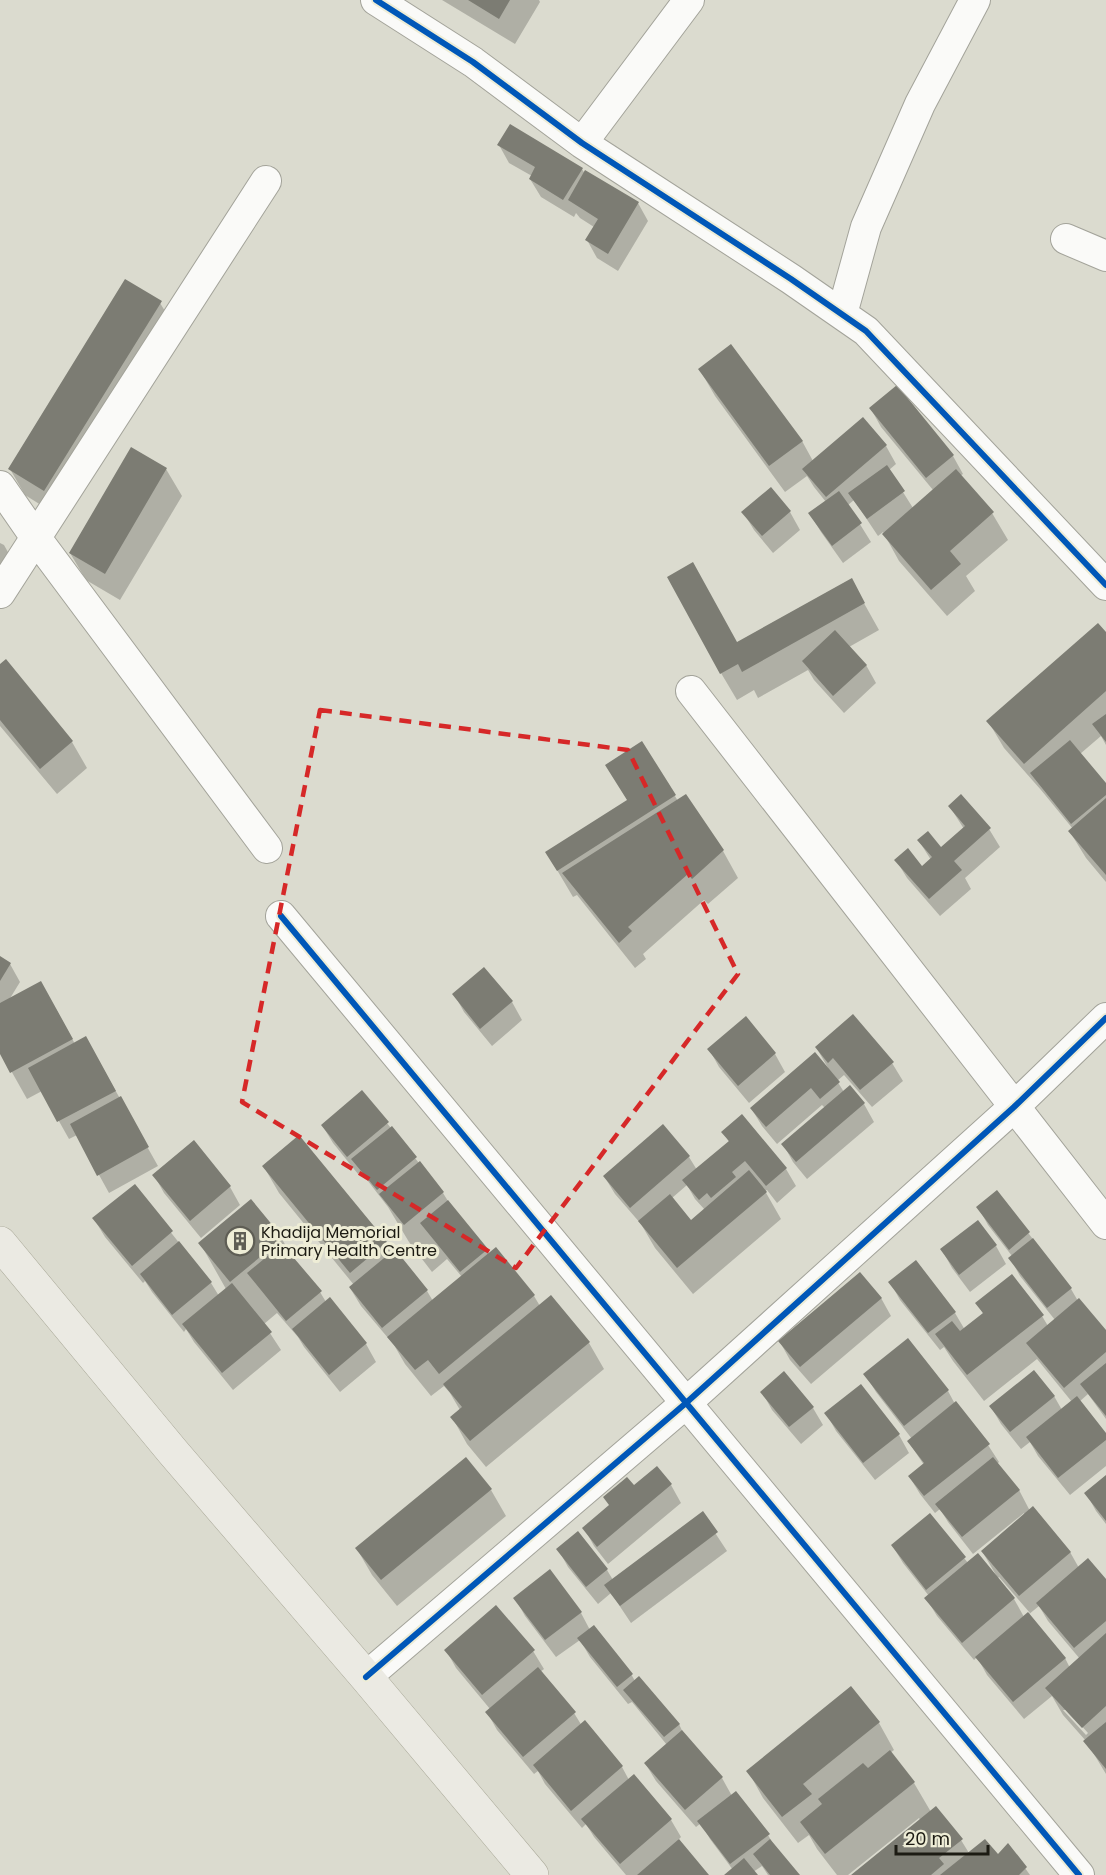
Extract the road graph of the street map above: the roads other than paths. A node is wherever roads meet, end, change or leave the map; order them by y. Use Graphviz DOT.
graph roads {
  1 [pos="376,0"];
  2 [pos="689,0"];
  3 [pos="975,0"];
  4 [pos="582,143"];
  5 [pos="266,181"];
  6 [pos="1066,239"];
  7 [pos="1106,256"];
  8 [pos="842,314"];
  9 [pos="0,486"];
  10 [pos="36,538"];
  11 [pos="1106,585"];
  12 [pos="0,593"];
  13 [pos="691,691"];
  14 [pos="267,848"];
  15 [pos="281,916"];
  16 [pos="1106,1018"];
  17 [pos="1014,1107"];
  18 [pos="1106,1224"];
  19 [pos="0,1243"];
  20 [pos="686,1403"];
  21 [pos="366,1677"];
  22 [pos="532,1875"];
  23 [pos="1079,1875"];
  1 -- 4 [label="street"];
  2 -- 4 [label="street"];
  3 -- 8 [label="street"];
  4 -- 8 [label="street"];
  5 -- 10 [label="street"];
  6 -- 7 [label="street"];
  8 -- 11 [label="street"];
  9 -- 10 [label="street"];
  10 -- 12 [label="street"];
  10 -- 14 [label="street"];
  13 -- 17 [label="street"];
  15 -- 20 [label="street"];
  16 -- 17 [label="street"];
  17 -- 18 [label="street"];
  17 -- 20 [label="street"];
  19 -- 21 [label="main road"];
  20 -- 21 [label="street"];
  20 -- 23 [label="street"];
  21 -- 22 [label="main road"];
}
